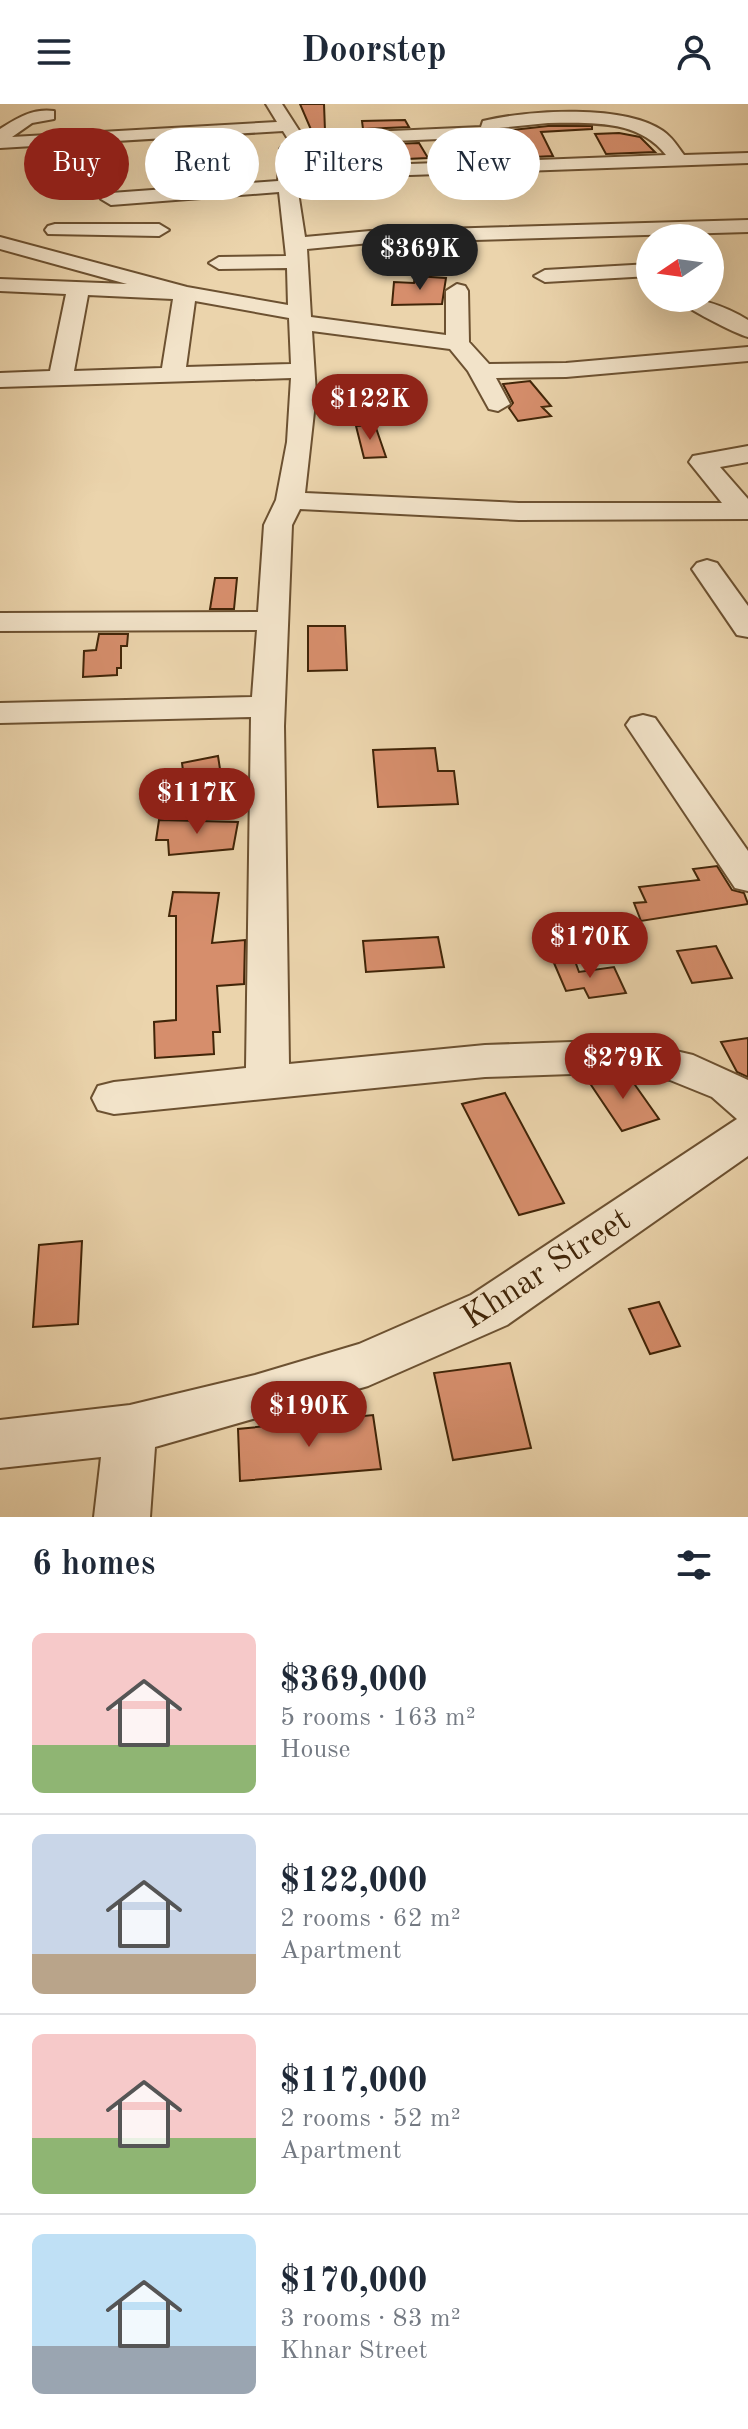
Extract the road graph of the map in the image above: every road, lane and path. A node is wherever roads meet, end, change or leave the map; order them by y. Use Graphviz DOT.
graph roads {
  1 [pos="48,115"];
  2 [pos="120,118"];
  3 [pos="287,123"];
  4 [pos="122,128"];
  5 [pos="489,128"];
  6 [pos="427,129"];
  7 [pos="0,137"];
  8 [pos="129,138"];
  9 [pos="24,142"];
  10 [pos="0,143"];
  11 [pos="748,158"];
  12 [pos="680,161"];
  13 [pos="540,166"];
  14 [pos="275,181"];
  15 [pos="129,197"];
  16 [pos="289,200"];
  17 [pos="748,226"];
  18 [pos="55,230"];
  19 [pos="627,231"];
  20 [pos="0,243"];
  21 [pos="636,243"];
  22 [pos="296,253"];
  23 [pos="219,263"];
  24 [pos="157,267"];
  25 [pos="636,271"];
  26 [pos="545,276"];
  27 [pos="0,285"];
  28 [pos="78,290"];
  29 [pos="457,291"];
  30 [pos="185,293"];
  31 [pos="718,312"];
  32 [pos="298,317"];
  33 [pos="748,330"];
  34 [pos="457,343"];
  35 [pos="748,354"];
  36 [pos="479,368"];
  37 [pos="302,371"];
  38 [pos="173,375"];
  39 [pos="61,378"];
  40 [pos="0,380"];
  41 [pos="498,404"];
  42 [pos="748,454"];
  43 [pos="290,500"];
  44 [pos="746,511"];
  45 [pos="707,569"];
  46 [pos="273,621"];
  47 [pos="0,622"];
  48 [pos="748,628"];
  49 [pos="268,707"];
  50 [pos="0,713"];
  51 [pos="643,725"];
  52 [pos="748,879"];
  53 [pos="268,1082"];
  54 [pos="114,1098"];
  55 [pos="748,1106"];
  56 [pos="748,1133"];
  57 [pos="130,1429"];
  58 [pos="0,1444"];
  59 [pos="122,1517"];
  1 -- 7 [label="street"];
  2 -- 4 [label="street"];
  3 -- 6 [label="street"];
  3 -- 8 [label="street"];
  5 -- 12 [label="street"];
  9 -- 10 [label="street"];
  11 -- 12 [label="street"];
  12 -- 13 [label="street"];
  14 -- 15 [label="street"];
  16 -- 22 [label="street"];
  17 -- 19 [label="street"];
  18 -- 24 [label="street"];
  19 -- 21 [label="street"];
  19 -- 22 [label="street"];
  20 -- 24 [label="street"];
  22 -- 23 [label="street"];
  22 -- 32 [label="street"];
  24 -- 30 [label="street"];
  25 -- 26 [label="street"];
  27 -- 28 [label="street"];
  28 -- 30 [label="street"];
  28 -- 39 [label="street"];
  29 -- 34 [label="street"];
  30 -- 32 [label="street"];
  30 -- 38 [label="street"];
  31 -- 33 [label="street"];
  32 -- 34 [label="street"];
  32 -- 37 [label="street"];
  34 -- 36 [label="street"];
  35 -- 36 [label="street"];
  36 -- 41 [label="street"];
  37 -- 38 [label="street"];
  37 -- 43 [label="street"];
  38 -- 39 [label="street"];
  39 -- 40 [label="street"];
  42 -- 44 [label="street"];
  43 -- 44 [label="street"];
  43 -- 46 [label="street"];
  45 -- 48 [label="street"];
  46 -- 47 [label="street"];
  46 -- 49 [label="street"];
  49 -- 50 [label="street"];
  49 -- 53 [label="street"];
  51 -- 52 [label="street"];
  53 -- 54 [label="street"];
  53 -- 55 [label="street"];
  56 -- 57 [label="street, Khnar Street"];
  57 -- 58 [label="street, Khnar Street"];
  57 -- 59 [label="street"];
}
